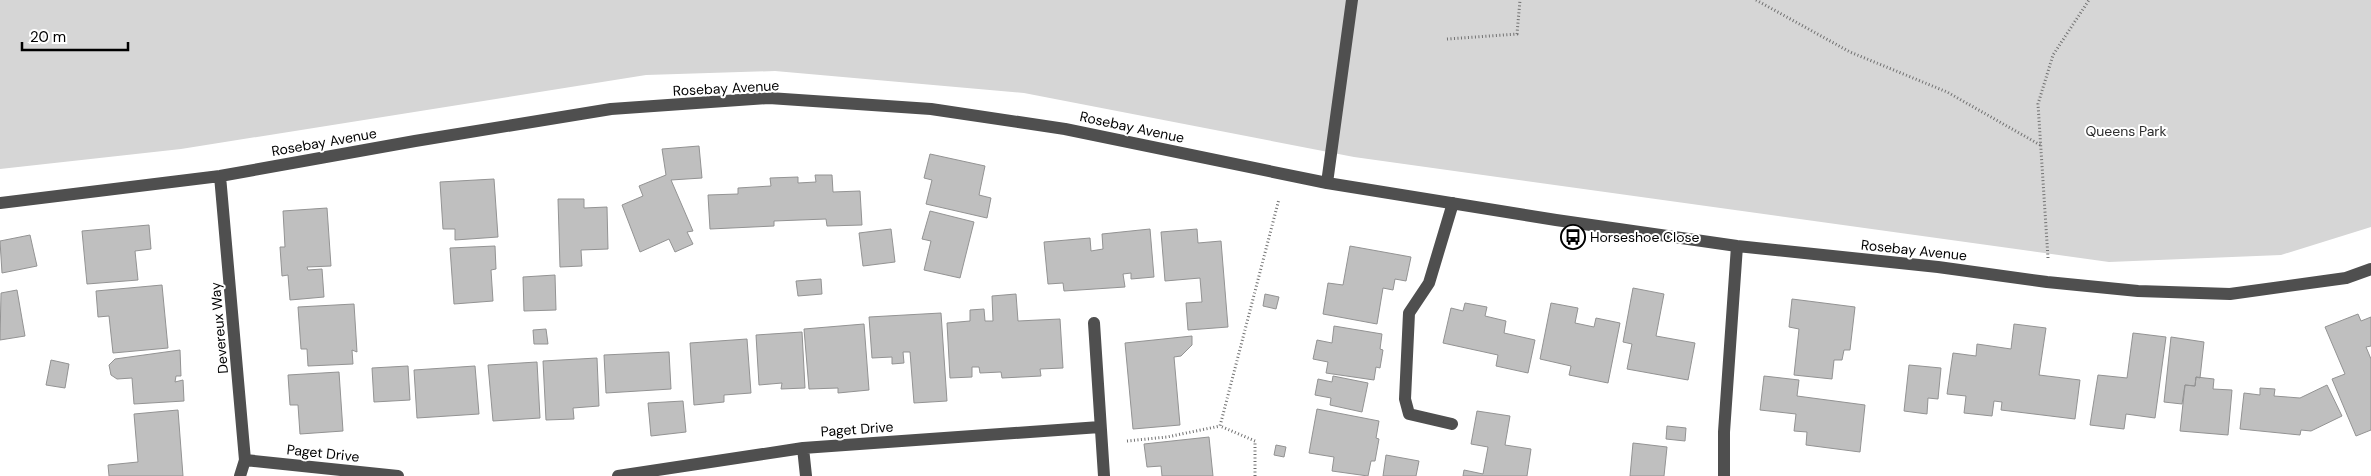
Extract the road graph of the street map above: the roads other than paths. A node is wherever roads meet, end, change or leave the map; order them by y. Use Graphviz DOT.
graph roads {
  1 [pos="1352,0"];
  2 [pos="220,176"];
  3 [pos="1327,183"];
  4 [pos="0,203"];
  5 [pos="1453,204"];
  6 [pos="1737,246"];
  7 [pos="2371,268"];
  8 [pos="1094,323"];
  9 [pos="1452,424"];
  10 [pos="1100,427"];
  11 [pos="803,448"];
  12 [pos="246,460"];
  13 [pos="240,476"];
  14 [pos="398,476"];
  15 [pos="618,476"];
  16 [pos="806,476"];
  17 [pos="1104,476"];
  18 [pos="1724,476"];
  1 -- 3 [label="street"];
  2 -- 3 [label="street, Rosebay Avenue"];
  2 -- 4 [label="street, Rosebay Avenue"];
  2 -- 12 [label="street, Devereux Way"];
  3 -- 5 [label="street, Rosebay Avenue"];
  5 -- 6 [label="street, Rosebay Avenue"];
  5 -- 9 [label="street"];
  6 -- 7 [label="street, Rosebay Avenue"];
  6 -- 18 [label="street"];
  8 -- 10 [label="street"];
  10 -- 11 [label="street, Paget Drive"];
  10 -- 17 [label="street"];
  11 -- 15 [label="street, Paget Drive"];
  11 -- 16 [label="street"];
  12 -- 13 [label="street, Devereux Way"];
  12 -- 14 [label="street, Paget Drive"];
}
